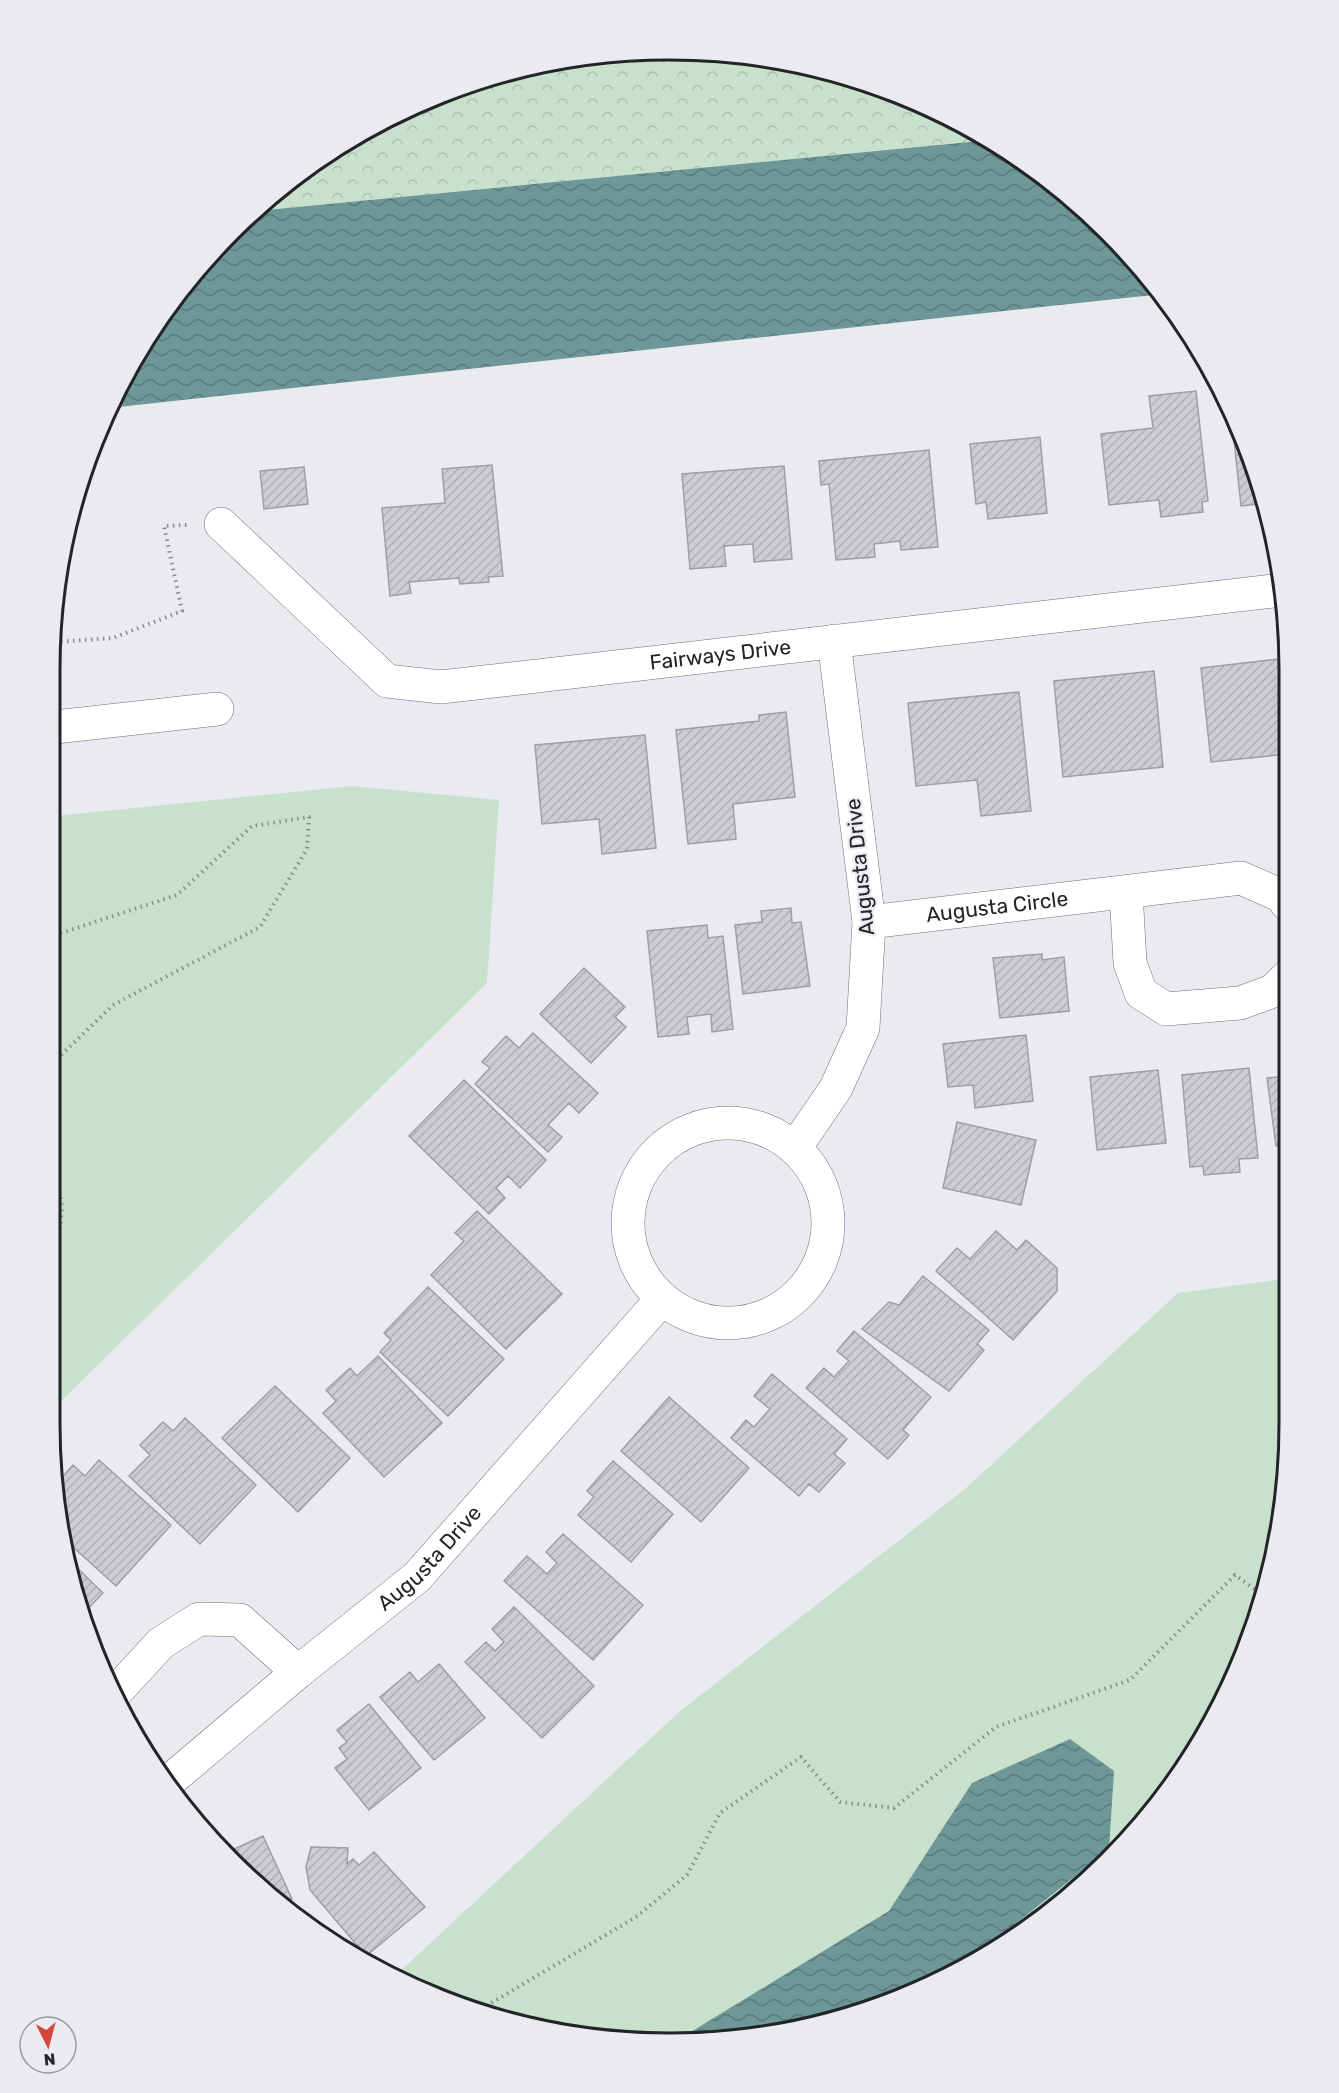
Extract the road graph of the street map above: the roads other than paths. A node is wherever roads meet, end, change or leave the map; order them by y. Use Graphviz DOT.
graph roads {
  1 [pos="221,524"];
  2 [pos="1274,591"];
  3 [pos="834,641"];
  4 [pos="218,709"];
  5 [pos="60,726"];
  6 [pos="1126,892"];
  7 [pos="1279,895"];
  8 [pos="869,922"];
  9 [pos="1279,985"];
  10 [pos="795,1148"];
  11 [pos="662,1299"];
  12 [pos="298,1672"];
  13 [pos="120,1687"];
  14 [pos="174,1777"];
  1 -- 3 [label="street, Fairways Drive"];
  2 -- 3 [label="street, Fairways Drive"];
  3 -- 8 [label="street, Augusta Drive"];
  4 -- 5 [label="street"];
  6 -- 7 [label="street, Augusta Circle"];
  6 -- 8 [label="street, Augusta Circle"];
  6 -- 9 [label="street"];
  8 -- 10 [label="street, Augusta Drive"];
  10 -- 11 [label="street"];
  10 -- 11 [label="street"];
  11 -- 12 [label="street, Augusta Drive"];
  12 -- 13 [label="street"];
  12 -- 14 [label="street, Augusta Drive"];
}
